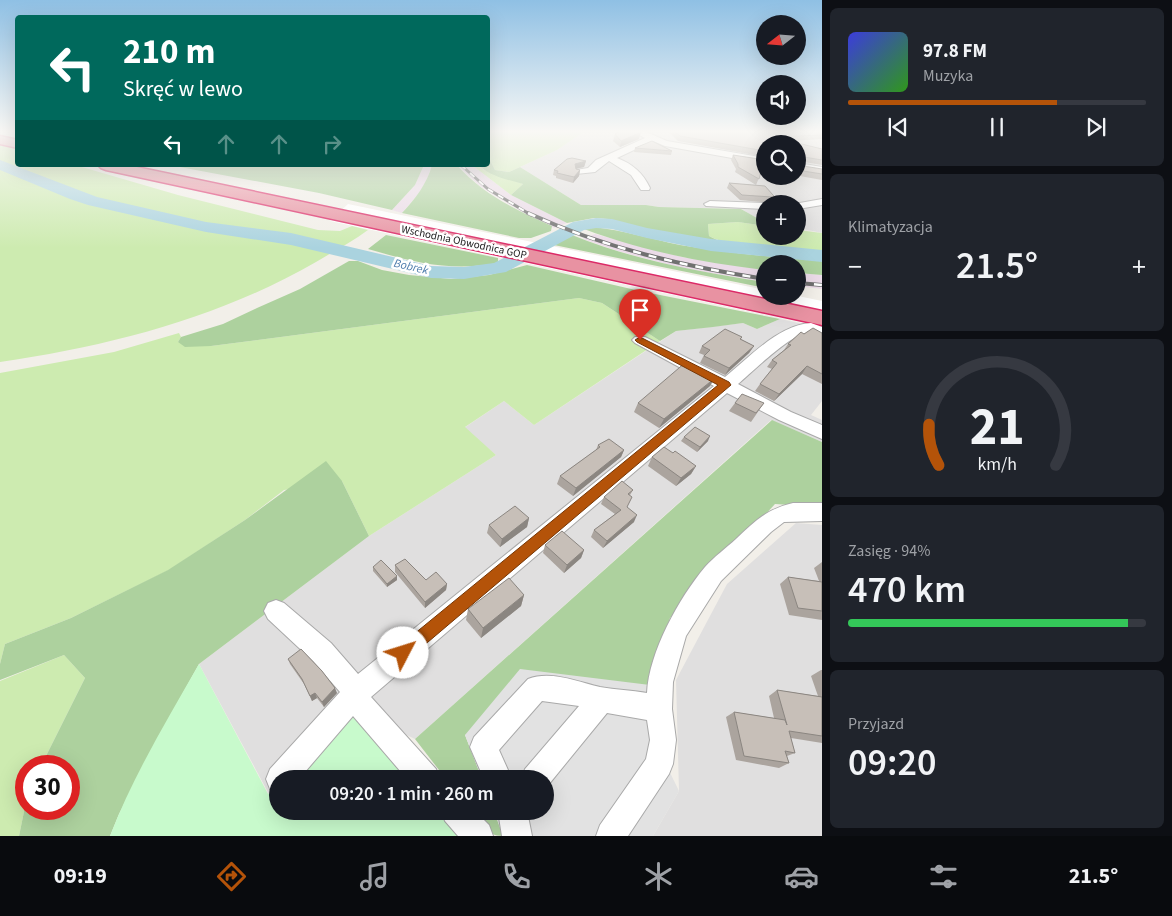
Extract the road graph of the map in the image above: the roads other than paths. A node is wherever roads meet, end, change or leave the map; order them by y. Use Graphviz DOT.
graph roads {
  1 [pos="131,170"];
  2 [pos="162,170"];
  3 [pos="591,170"];
  4 [pos="632,170"];
  5 [pos="580,172"];
  6 [pos="645,188"];
  7 [pos="822,202"];
  8 [pos="710,204"];
  9 [pos="806,205"];
  10 [pos="756,206"];
  11 [pos="334,210"];
  12 [pos="822,309"];
  13 [pos="822,318"];
  14 [pos="822,333"];
  15 [pos="640,340"];
  16 [pos="725,385"];
  17 [pos="822,432"];
  18 [pos="822,512"];
  19 [pos="276,611"];
  20 [pos="357,692"];
  21 [pos="601,700"];
  22 [pos="659,710"];
  23 [pos="288,770"];
  24 [pos="418,770"];
  25 [pos="494,770"];
  26 [pos="543,770"];
  27 [pos="463,820"];
  28 [pos="514,820"];
  29 [pos="478,836"];
  30 [pos="517,836"];
  31 [pos="611,836"];
  1 -- 11 [label="highway, Wschodnia Obwodnica GOP"];
  2 -- 11 [label="highway, Wschodnia Obwodnica GOP"];
  3 -- 5 [label="street"];
  4 -- 6 [label="street"];
  7 -- 9 [label="street"];
  8 -- 10 [label="street"];
  11 -- 12 [label="highway, Wschodnia Obwodnica GOP"];
  11 -- 13 [label="highway, Wschodnia Obwodnica GOP"];
  14 -- 16 [label="street"];
  15 -- 16 [label="street"];
  16 -- 17 [label="street"];
  16 -- 20 [label="street"];
  18 -- 22 [label="street"];
  19 -- 20 [label="street"];
  20 -- 23 [label="street"];
  20 -- 24 [label="street"];
  21 -- 22 [label="street"];
  21 -- 25 [label="street"];
  21 -- 26 [label="street"];
  22 -- 31 [label="street"];
  27 -- 29 [label="street"];
  28 -- 30 [label="street"];
}
